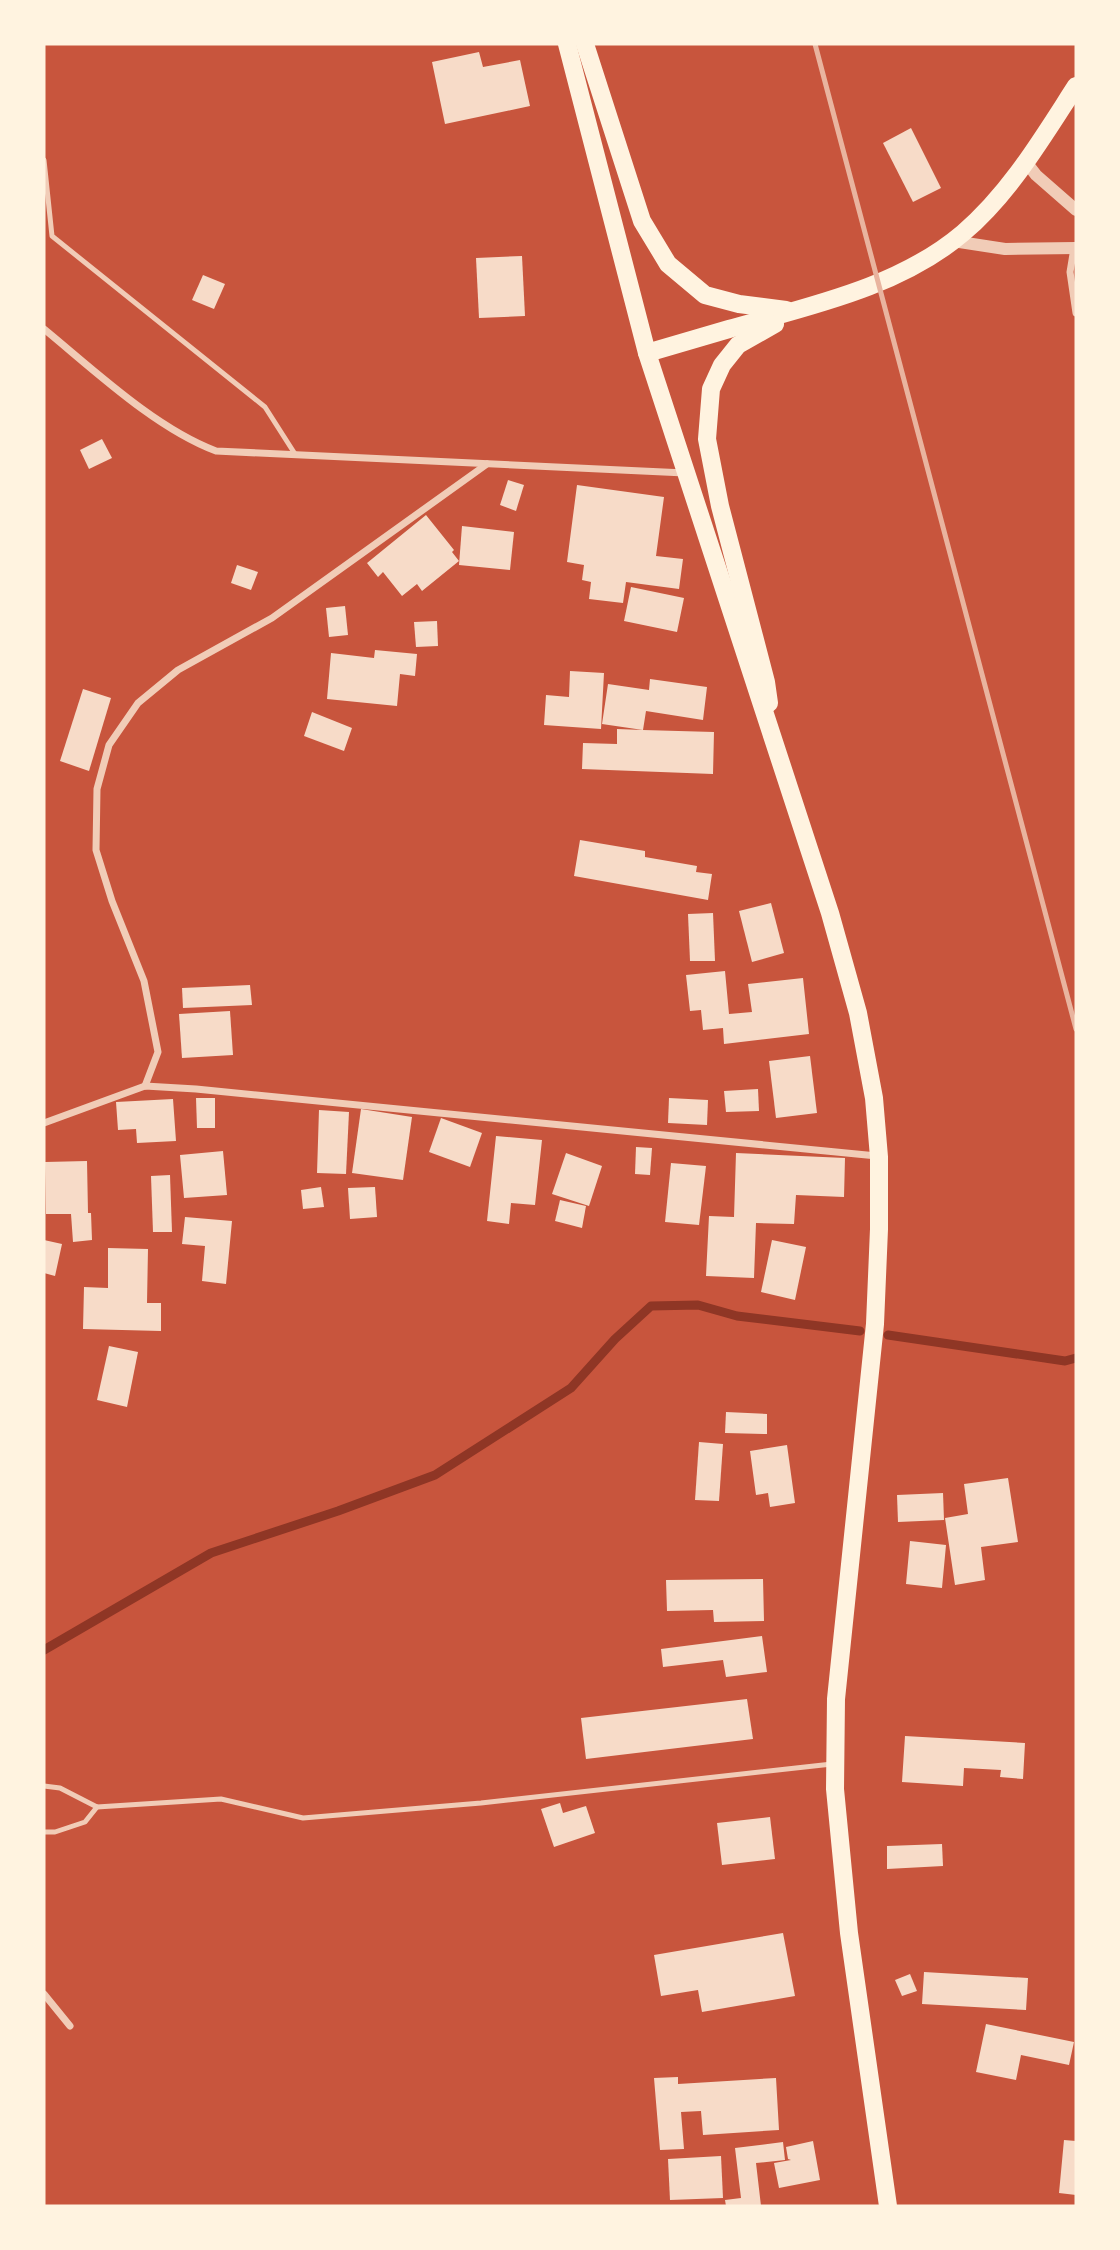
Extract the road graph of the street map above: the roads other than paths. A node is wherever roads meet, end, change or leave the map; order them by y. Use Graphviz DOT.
graph roads {
  1 [pos="567,44"];
  2 [pos="586,44"];
  3 [pos="1076,86"];
  4 [pos="44,160"];
  5 [pos="1026,162"];
  6 [pos="1076,210"];
  7 [pos="953,241"];
  8 [pos="1075,248"];
  9 [pos="797,312"];
  10 [pos="1076,313"];
  11 [pos="44,328"];
  12 [pos="647,353"];
  13 [pos="296,454"];
  14 [pos="487,464"];
  15 [pos="686,474"];
  16 [pos="776,755"];
  17 [pos="145,1086"];
  18 [pos="44,1123"];
  19 [pos="879,1157"];
  20 [pos="835,1764"];
  21 [pos="44,1786"];
  22 [pos="97,1807"];
  23 [pos="44,1832"];
  24 [pos="44,1994"];
  25 [pos="69,2026"];
  26 [pos="888,2206"];
  1 -- 12 [label="main road"];
  2 -- 9 [label="main road"];
  3 -- 5 [label="main road"];
  4 -- 13 [label="lane"];
  5 -- 6 [label="street"];
  5 -- 7 [label="main road"];
  7 -- 8 [label="street"];
  7 -- 9 [label="main road"];
  8 -- 10 [label="street"];
  9 -- 12 [label="main road"];
  9 -- 16 [label="main road"];
  11 -- 13 [label="street"];
  12 -- 15 [label="main road"];
  13 -- 14 [label="street"];
  14 -- 15 [label="street"];
  14 -- 17 [label="street"];
  15 -- 16 [label="main road"];
  16 -- 19 [label="main road"];
  17 -- 18 [label="street"];
  17 -- 19 [label="street"];
  19 -- 20 [label="main road"];
  20 -- 22 [label="lane"];
  20 -- 26 [label="main road"];
  21 -- 22 [label="lane"];
  22 -- 23 [label="lane"];
  24 -- 25 [label="street"];
}
